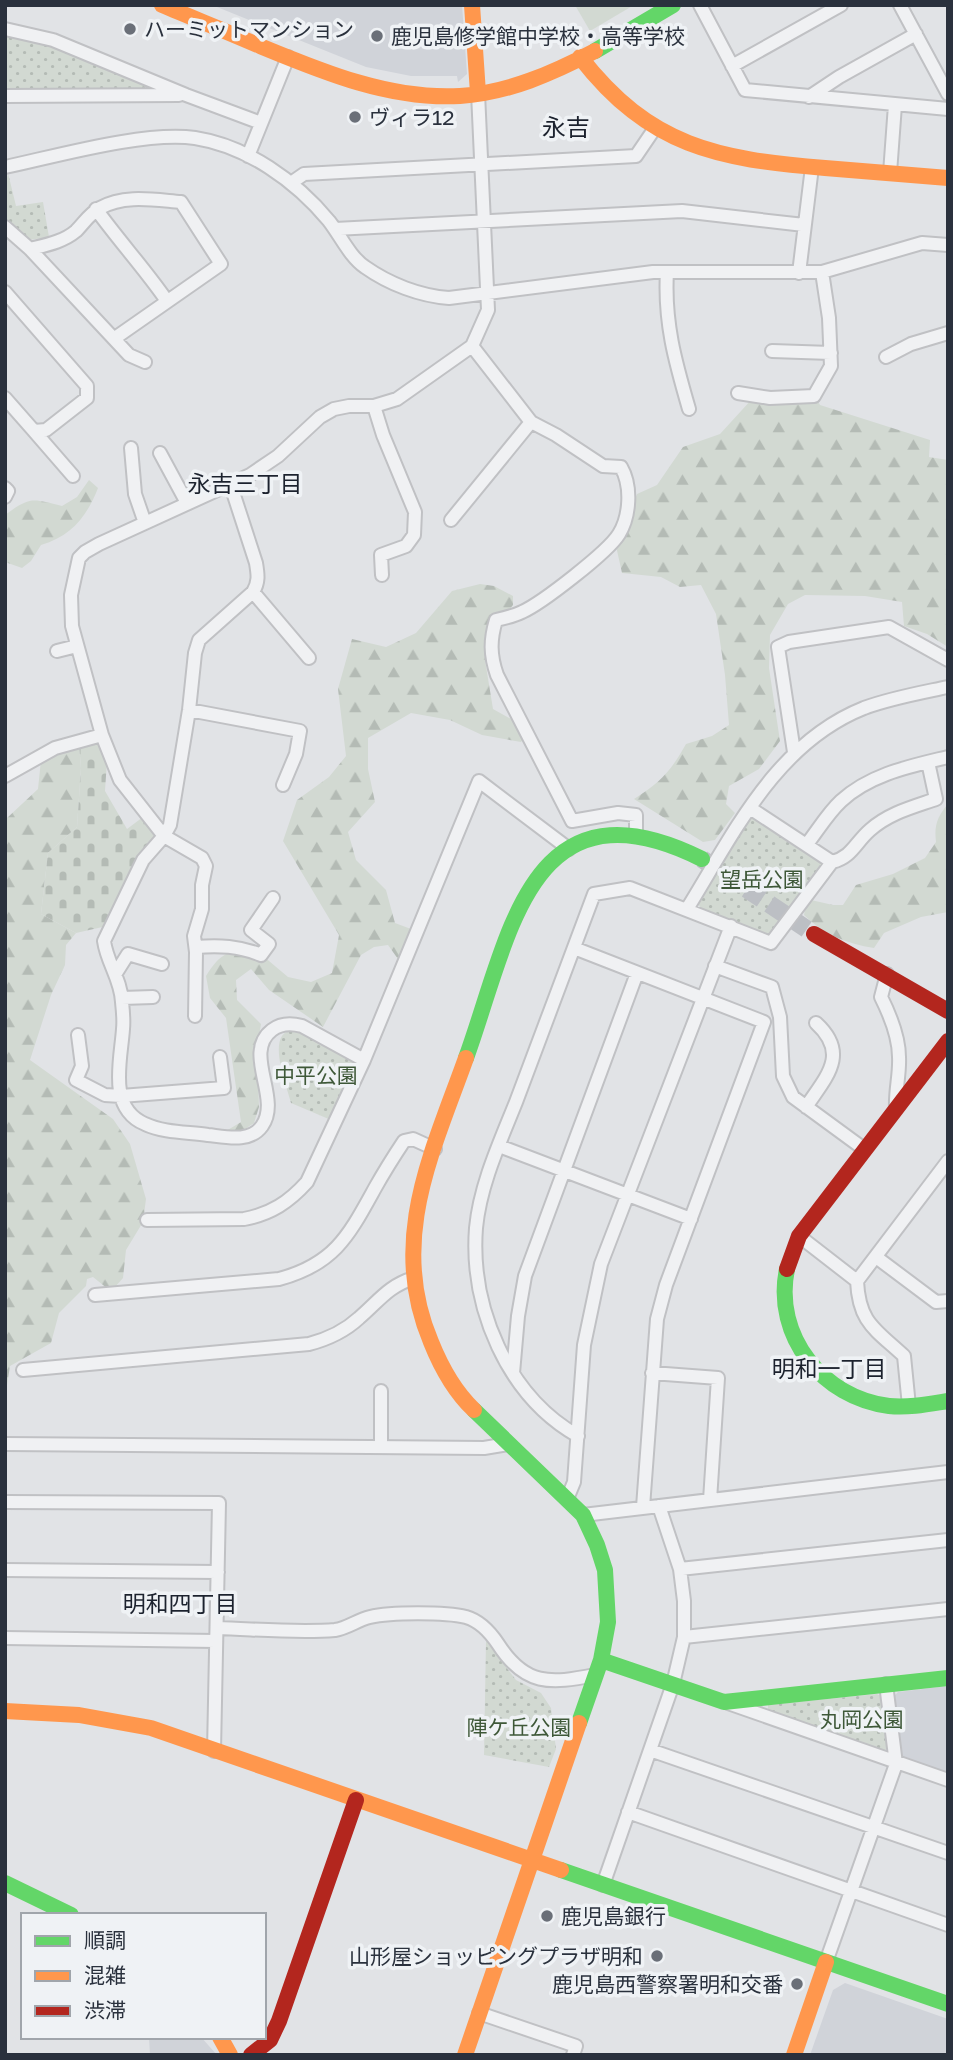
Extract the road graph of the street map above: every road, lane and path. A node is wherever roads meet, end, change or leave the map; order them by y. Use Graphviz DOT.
graph roads {
  1 [pos="162,5"];
  2 [pos="673,5"];
  3 [pos="700,5"];
  4 [pos="841,5"];
  5 [pos="900,5"];
  6 [pos="475,7"];
  7 [pos="5,29"];
  8 [pos="916,34"];
  9 [pos="288,57"];
  10 [pos="580,57"];
  11 [pos="732,66"];
  12 [pos="478,93"];
  13 [pos="948,94"];
  14 [pos="186,95"];
  15 [pos="5,96"];
  16 [pos="809,97"];
  17 [pos="895,105"];
  18 [pos="948,109"];
  19 [pos="261,123"];
  20 [pos="654,128"];
  21 [pos="248,156"];
  22 [pos="481,163"];
  23 [pos="5,167"];
  24 [pos="812,167"];
  25 [pos="890,173"];
  26 [pos="948,178"];
  27 [pos="291,183"];
  28 [pos="96,209"];
  29 [pos="484,222"];
  30 [pos="804,225"];
  31 [pos="5,227"];
  32 [pos="335,229"];
  33 [pos="948,246"];
  34 [pos="30,248"];
  35 [pos="667,272"];
  36 [pos="822,272"];
  37 [pos="799,273"];
  38 [pos="5,292"];
  39 [pos="488,293"];
  40 [pos="167,302"];
  41 [pos="948,333"];
  42 [pos="115,338"];
  43 [pos="472,346"];
  44 [pos="772,351"];
  45 [pos="831,353"];
  46 [pos="886,357"];
  47 [pos="145,362"];
  48 [pos="738,393"];
  49 [pos="5,398"];
  50 [pos="374,406"];
  51 [pos="689,410"];
  52 [pos="531,422"];
  53 [pos="34,431"];
  54 [pos="131,448"];
  55 [pos="160,453"];
  56 [pos="73,476"];
  57 [pos="231,486"];
  58 [pos="5,488"];
  59 [pos="5,497"];
  60 [pos="187,503"];
  61 [pos="451,520"];
  62 [pos="145,523"];
  63 [pos="382,575"];
  64 [pos="253,592"];
  65 [pos="77,646"];
  66 [pos="57,651"];
  67 [pos="309,658"];
  68 [pos="948,660"];
  69 [pos="948,687"];
  70 [pos="189,710"];
  71 [pos="102,734"];
  72 [pos="794,752"];
  73 [pos="948,757"];
  74 [pos="928,762"];
  75 [pos="5,776"];
  76 [pos="283,785"];
  77 [pos="750,808"];
  78 [pos="636,834"];
  79 [pos="164,836"];
  80 [pos="807,844"];
  81 [pos="569,849"];
  82 [pos="702,859"];
  83 [pos="832,862"];
  84 [pos="273,898"];
  85 [pos="687,909"];
  86 [pos="731,926"];
  87 [pos="814,934"];
  88 [pos="196,947"];
  89 [pos="574,948"];
  90 [pos="162,964"];
  91 [pos="715,966"];
  92 [pos="116,973"];
  93 [pos="638,973"];
  94 [pos="887,974"];
  95 [pos="153,997"];
  96 [pos="122,998"];
  97 [pos="702,998"];
  98 [pos="948,1011"];
  99 [pos="194,1016"];
  100 [pos="816,1023"];
  101 [pos="78,1035"];
  102 [pos="948,1041"];
  103 [pos="220,1057"];
  104 [pos="364,1060"];
  105 [pos="121,1096"];
  106 [pos="806,1107"];
  107 [pos="897,1108"];
  108 [pos="499,1146"];
  109 [pos="435,1149"];
  110 [pos="864,1150"];
  111 [pos="948,1161"];
  112 [pos="564,1171"];
  113 [pos="628,1195"];
  114 [pos="691,1219"];
  115 [pos="147,1220"];
  116 [pos="799,1236"];
  117 [pos="876,1257"];
  118 [pos="414,1278"];
  119 [pos="857,1280"];
  120 [pos="95,1295"];
  121 [pos="948,1301"];
  122 [pos="23,1370"];
  123 [pos="513,1373"];
  124 [pos="652,1373"];
  125 [pos="381,1391"];
  126 [pos="948,1401"];
  127 [pos="909,1406"];
  128 [pos="578,1436"];
  129 [pos="5,1444"];
  130 [pos="508,1444"];
  131 [pos="381,1447"];
  132 [pos="948,1472"];
  133 [pos="567,1499"];
  134 [pos="710,1500"];
  135 [pos="5,1502"];
  136 [pos="659,1506"];
  137 [pos="643,1507"];
  138 [pos="583,1515"];
  139 [pos="948,1540"];
  140 [pos="680,1569"];
  141 [pos="5,1570"];
  142 [pos="218,1572"];
  143 [pos="948,1609"];
  144 [pos="216,1634"];
  145 [pos="684,1637"];
  146 [pos="5,1639"];
  147 [pos="598,1667"];
  148 [pos="948,1678"];
  149 [pos="673,1684"];
  150 [pos="886,1684"];
  151 [pos="724,1702"];
  152 [pos="5,1711"];
  153 [pos="650,1750"];
  154 [pos="214,1751"];
  155 [pos="896,1764"];
  156 [pos="948,1780"];
  157 [pos="356,1800"];
  158 [pos="628,1812"];
  159 [pos="874,1826"];
  160 [pos="948,1853"];
  161 [pos="532,1861"];
  162 [pos="5,1883"];
  163 [pos="603,1885"];
  164 [pos="851,1891"];
  165 [pos="67,1913"];
  166 [pos="948,1925"];
  167 [pos="826,1962"];
  168 [pos="948,2004"];
  169 [pos="479,2013"];
  170 [pos="221,2039"];
  171 [pos="230,2055"];
  172 [pos="251,2055"];
  173 [pos="464,2055"];
  174 [pos="573,2055"];
  175 [pos="794,2055"];
  1 -- 9 [label="street"];
  2 -- 10 [label="street"];
  3 -- 11 [label="street"];
  4 -- 11 [label="street"];
  5 -- 8 [label="street"];
  6 -- 12 [label="street"];
  7 -- 14 [label="street"];
  8 -- 13 [label="street"];
  8 -- 16 [label="street"];
  9 -- 12 [label="street"];
  9 -- 19 [label="street"];
  10 -- 12 [label="street"];
  10 -- 20 [label="street"];
  11 -- 16 [label="street"];
  12 -- 22 [label="street"];
  14 -- 15 [label="street"];
  14 -- 19 [label="street"];
  16 -- 17 [label="street"];
  17 -- 18 [label="street"];
  17 -- 25 [label="street"];
  19 -- 21 [label="street"];
  20 -- 22 [label="street"];
  20 -- 24 [label="street"];
  21 -- 23 [label="street"];
  21 -- 27 [label="street"];
  22 -- 27 [label="street"];
  22 -- 29 [label="street"];
  24 -- 25 [label="street"];
  24 -- 30 [label="street"];
  25 -- 26 [label="street"];
  27 -- 32 [label="street"];
  28 -- 34 [label="street"];
  28 -- 40 [label="street"];
  28 -- 40 [label="street"];
  29 -- 30 [label="street"];
  29 -- 32 [label="street"];
  29 -- 39 [label="street"];
  30 -- 37 [label="street"];
  31 -- 34 [label="street"];
  32 -- 39 [label="street"];
  33 -- 36 [label="street"];
  34 -- 42 [label="street"];
  35 -- 37 [label="street"];
  35 -- 39 [label="street"];
  35 -- 51 [label="street"];
  36 -- 37 [label="street"];
  36 -- 45 [label="street"];
  38 -- 53 [label="street"];
  39 -- 43 [label="street"];
  40 -- 42 [label="street"];
  41 -- 46 [label="street"];
  42 -- 47 [label="street"];
  43 -- 50 [label="street"];
  43 -- 52 [label="street"];
  44 -- 45 [label="street"];
  45 -- 48 [label="street"];
  49 -- 53 [label="street"];
  50 -- 57 [label="street"];
  50 -- 63 [label="street"];
  52 -- 61 [label="street"];
  52 -- 78 [label="street"];
  53 -- 56 [label="street"];
  54 -- 62 [label="street"];
  55 -- 60 [label="street"];
  57 -- 60 [label="street"];
  57 -- 64 [label="street"];
  58 -- 59 [label="street"];
  60 -- 62 [label="street"];
  62 -- 65 [label="street"];
  64 -- 67 [label="street"];
  64 -- 70 [label="street"];
  65 -- 66 [label="street"];
  65 -- 71 [label="street"];
  68 -- 72 [label="street"];
  69 -- 72 [label="street"];
  70 -- 76 [label="street"];
  70 -- 79 [label="street"];
  71 -- 75 [label="street"];
  71 -- 79 [label="street"];
  72 -- 77 [label="street"];
  73 -- 74 [label="street"];
  74 -- 80 [label="street"];
  74 -- 83 [label="street"];
  77 -- 80 [label="street"];
  77 -- 85 [label="street"];
  78 -- 81 [label="street"];
  78 -- 82 [label="street"];
  79 -- 88 [label="street"];
  79 -- 92 [label="street"];
  80 -- 83 [label="street"];
  81 -- 104 [label="street"];
  81 -- 109 [label="street"];
  83 -- 86 [label="street"];
  84 -- 88 [label="street"];
  85 -- 86 [label="street"];
  85 -- 89 [label="street"];
  86 -- 91 [label="street"];
  87 -- 94 [label="street"];
  88 -- 99 [label="street"];
  89 -- 93 [label="street"];
  89 -- 108 [label="street"];
  90 -- 92 [label="street"];
  91 -- 97 [label="street"];
  91 -- 106 [label="street"];
  92 -- 96 [label="street"];
  93 -- 97 [label="street"];
  93 -- 112 [label="street"];
  94 -- 98 [label="street"];
  94 -- 107 [label="street"];
  95 -- 96 [label="street"];
  96 -- 105 [label="street"];
  97 -- 113 [label="street"];
  97 -- 114 [label="street"];
  100 -- 106 [label="street"];
  101 -- 105 [label="street"];
  102 -- 107 [label="street"];
  103 -- 105 [label="street"];
  104 -- 105 [label="street"];
  104 -- 115 [label="street"];
  106 -- 110 [label="street"];
  107 -- 110 [label="street"];
  108 -- 112 [label="street"];
  108 -- 123 [label="street"];
  109 -- 118 [label="street"];
  109 -- 120 [label="street"];
  110 -- 116 [label="street"];
  111 -- 117 [label="street"];
  112 -- 113 [label="street"];
  112 -- 123 [label="street"];
  113 -- 114 [label="street"];
  113 -- 128 [label="street"];
  114 -- 124 [label="street"];
  116 -- 119 [label="street"];
  116 -- 127 [label="street"];
  117 -- 119 [label="street"];
  117 -- 121 [label="street"];
  118 -- 122 [label="street"];
  118 -- 130 [label="street"];
  119 -- 127 [label="street"];
  123 -- 128 [label="street"];
  124 -- 134 [label="street"];
  124 -- 137 [label="street"];
  125 -- 131 [label="street"];
  126 -- 127 [label="street"];
  128 -- 133 [label="street"];
  129 -- 131 [label="street"];
  130 -- 131 [label="street"];
  130 -- 133 [label="street"];
  132 -- 134 [label="street"];
  133 -- 138 [label="street"];
  134 -- 136 [label="street"];
  135 -- 142 [label="street"];
  136 -- 137 [label="street"];
  136 -- 140 [label="street"];
  137 -- 138 [label="street"];
  138 -- 147 [label="street"];
  139 -- 140 [label="street"];
  140 -- 145 [label="street"];
  141 -- 142 [label="street"];
  142 -- 144 [label="street"];
  143 -- 145 [label="street"];
  144 -- 146 [label="street"];
  144 -- 147 [label="street"];
  144 -- 154 [label="street"];
  145 -- 149 [label="street"];
  147 -- 149 [label="street"];
  147 -- 161 [label="street"];
  148 -- 150 [label="street"];
  149 -- 151 [label="street"];
  149 -- 153 [label="street"];
  150 -- 151 [label="street"];
  150 -- 155 [label="street"];
  151 -- 155 [label="street"];
  152 -- 154 [label="street"];
  153 -- 158 [label="street"];
  153 -- 159 [label="street"];
  154 -- 157 [label="street"];
  155 -- 156 [label="street"];
  155 -- 159 [label="street"];
  157 -- 161 [label="street"];
  157 -- 172 [label="street"];
  158 -- 163 [label="street"];
  158 -- 164 [label="street"];
  159 -- 160 [label="street"];
  159 -- 164 [label="street"];
  161 -- 163 [label="street"];
  161 -- 169 [label="street"];
  162 -- 165 [label="street"];
  163 -- 167 [label="street"];
  164 -- 166 [label="street"];
  164 -- 167 [label="street"];
  167 -- 168 [label="street"];
  167 -- 175 [label="street"];
  169 -- 173 [label="street"];
  169 -- 174 [label="street"];
  170 -- 171 [label="street"];
}
